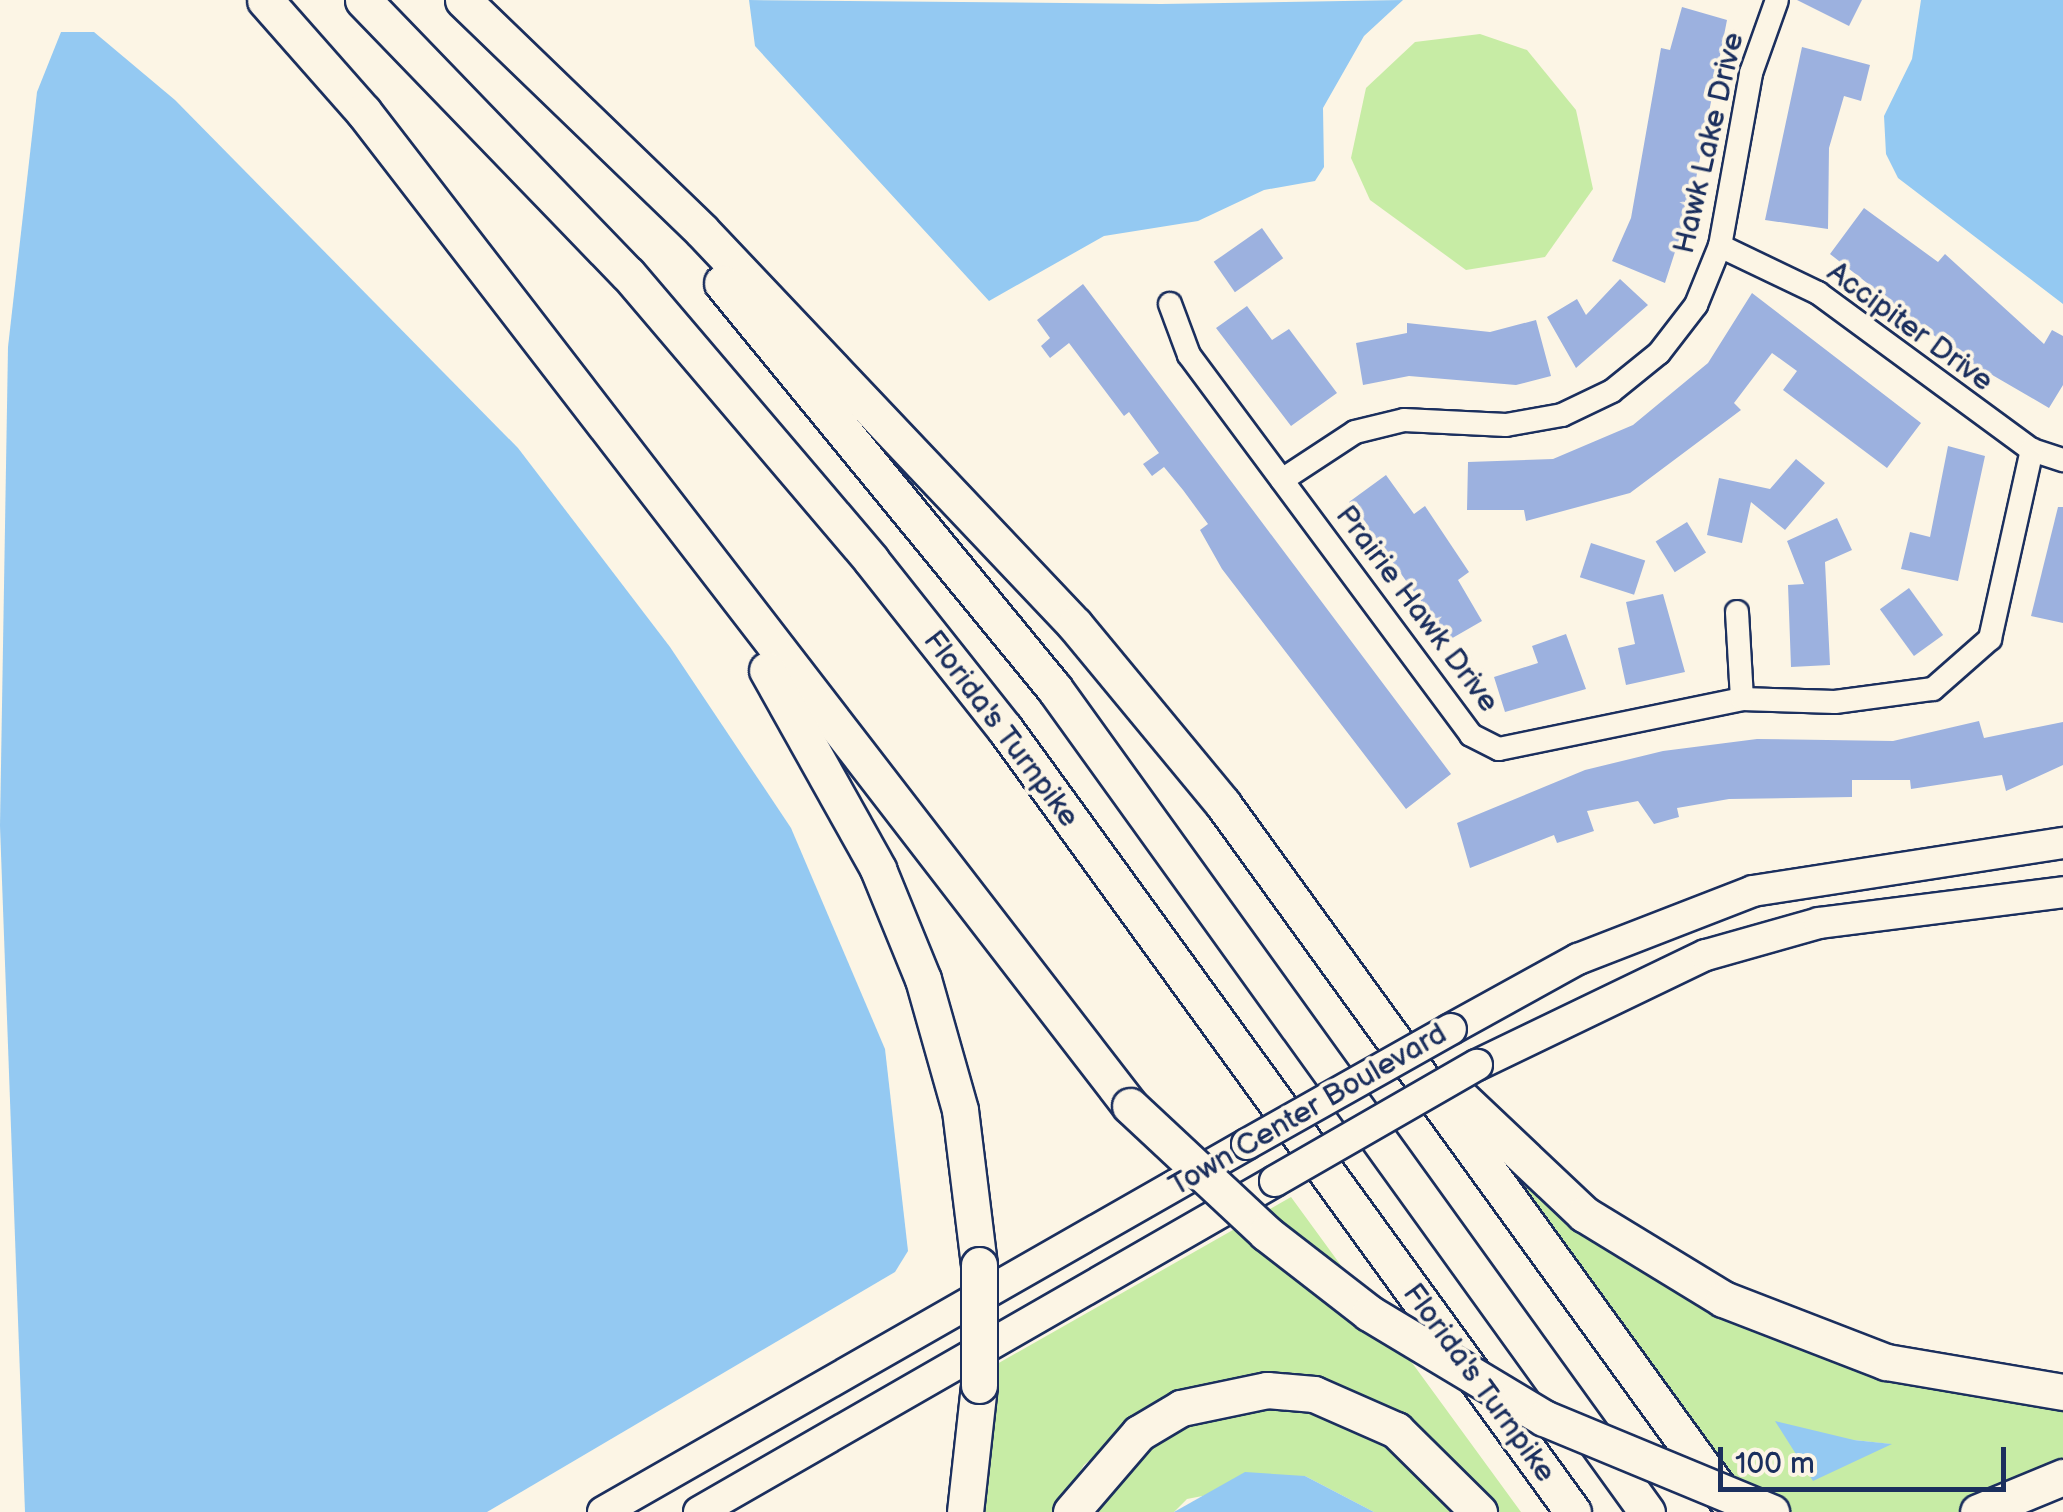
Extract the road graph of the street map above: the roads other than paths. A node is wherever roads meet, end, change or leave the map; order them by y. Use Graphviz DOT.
graph roads {
  1 [pos="266,0"];
  2 [pos="363,0"];
  3 [pos="461,0"];
  4 [pos="1777,0"];
  5 [pos="1720,246"];
  6 [pos="1170,304"];
  7 [pos="2032,450"];
  8 [pos="2063,460"];
  9 [pos="1282,480"];
  10 [pos="654,492"];
  11 [pos="1737,612"];
  12 [pos="1742,698"];
  13 [pos="2063,842"];
  14 [pos="2063,892"];
  15 [pos="1333,952"];
  16 [pos="2063,1392"];
  17 [pos="2063,1477"];
  18 [pos="603,1512"];
  19 [pos="699,1512"];
  20 [pos="966,1512"];
  21 [pos="1071,1512"];
  22 [pos="1479,1512"];
  23 [pos="1573,1512"];
  24 [pos="1647,1512"];
  25 [pos="1736,1512"];
  26 [pos="1772,1512"];
  27 [pos="1978,1512"];
  1 -- 10 [label="highway"];
  2 -- 23 [label="highway, Florida's Turnpike"];
  3 -- 15 [label="highway"];
  3 -- 24 [label="highway, Florida's Turnpike"];
  4 -- 5 [label="street, Hawk Lake Drive"];
  5 -- 7 [label="street, Accipiter Drive"];
  5 -- 9 [label="street, Hawk Lake Drive"];
  6 -- 9 [label="street, Prairie Hawk Drive"];
  7 -- 8 [label="street, Accipiter Drive"];
  7 -- 12 [label="street, Prairie Hawk Drive"];
  9 -- 12 [label="street, Prairie Hawk Drive"];
  10 -- 20 [label="highway, bridge"];
  10 -- 26 [label="highway, bridge"];
  11 -- 12 [label="street"];
  13 -- 18 [label="main road, Town Center Boulevard, bridge"];
  14 -- 19 [label="main road, Town Center Boulevard, bridge"];
  15 -- 16 [label="highway"];
  15 -- 25 [label="highway"];
  17 -- 27 [label="highway"];
  21 -- 22 [label="highway"];
}
